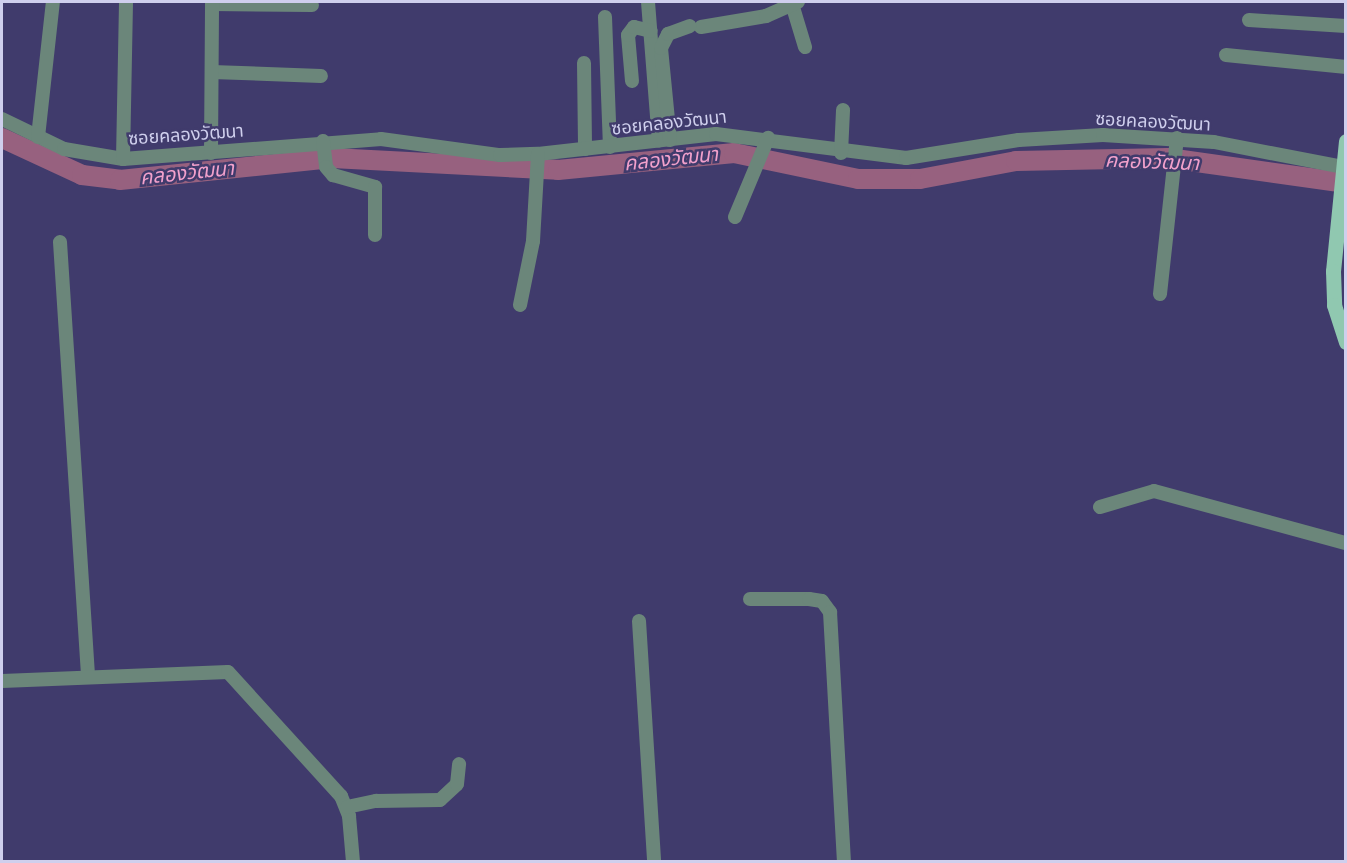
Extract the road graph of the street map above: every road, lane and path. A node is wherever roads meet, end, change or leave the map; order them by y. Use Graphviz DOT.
graph roads {
  1 [pos="53,2"];
  2 [pos="126,2"];
  3 [pos="648,2"];
  4 [pos="212,3"];
  5 [pos="795,3"];
  6 [pos="312,5"];
  7 [pos="605,17"];
  8 [pos="1249,20"];
  9 [pos="1346,26"];
  10 [pos="651,31"];
  11 [pos="805,46"];
  12 [pos="1226,55"];
  13 [pos="585,63"];
  14 [pos="1346,67"];
  15 [pos="212,72"];
  16 [pos="321,76"];
  17 [pos="632,81"];
  18 [pos="843,110"];
  19 [pos="2,119"];
  20 [pos="38,137"];
  21 [pos="1177,138"];
  22 [pos="665,140"];
  23 [pos="767,141"];
  24 [pos="1346,141"];
  25 [pos="324,146"];
  26 [pos="610,147"];
  27 [pos="585,149"];
  28 [pos="211,153"];
  29 [pos="841,153"];
  30 [pos="123,159"];
  31 [pos="537,159"];
  32 [pos="1342,178"];
  33 [pos="735,217"];
  34 [pos="1341,232"];
  35 [pos="375,235"];
  36 [pos="60,242"];
  37 [pos="1160,294"];
  38 [pos="520,305"];
  39 [pos="1346,342"];
  40 [pos="1100,507"];
  41 [pos="1346,543"];
  42 [pos="750,599"];
  43 [pos="639,621"];
  44 [pos="88,675"];
  45 [pos="2,681"];
  46 [pos="459,764"];
  47 [pos="347,807"];
  48 [pos="353,861"];
  49 [pos="654,861"];
  50 [pos="844,861"];
  1 -- 20 [label="street"];
  2 -- 30 [label="street"];
  3 -- 10 [label="street"];
  4 -- 6 [label="street"];
  4 -- 15 [label="street"];
  5 -- 11 [label="street"];
  5 -- 22 [label="street"];
  7 -- 26 [label="street"];
  8 -- 9 [label="street"];
  10 -- 17 [label="street"];
  10 -- 22 [label="street"];
  12 -- 14 [label="street"];
  13 -- 27 [label="street"];
  15 -- 16 [label="street"];
  15 -- 28 [label="street"];
  18 -- 29 [label="street"];
  19 -- 20 [label="street, ซอยคลองวัฒนา"];
  20 -- 30 [label="street, ซอยคลองวัฒนา"];
  21 -- 29 [label="street, ซอยคลองวัฒนา"];
  21 -- 32 [label="street, ซอยคลองวัฒนา"];
  21 -- 37 [label="street"];
  22 -- 23 [label="street, ซอยคลองวัฒนา"];
  22 -- 26 [label="street, ซอยคลองวัฒนา"];
  23 -- 29 [label="street, ซอยคลองวัฒนา"];
  23 -- 33 [label="street"];
  24 -- 32 [label="main road"];
  25 -- 28 [label="street, ซอยคลองวัฒนา"];
  25 -- 31 [label="street, ซอยคลองวัฒนา"];
  25 -- 35 [label="street"];
  26 -- 27 [label="street, ซอยคลองวัฒนา"];
  27 -- 31 [label="street, ซอยคลองวัฒนา"];
  28 -- 30 [label="street, ซอยคลองวัฒนา"];
  31 -- 38 [label="street"];
  32 -- 34 [label="main road"];
  34 -- 39 [label="main road"];
  36 -- 44 [label="street"];
  40 -- 41 [label="street"];
  42 -- 50 [label="street"];
  43 -- 49 [label="street"];
  44 -- 45 [label="street"];
  44 -- 47 [label="street"];
  46 -- 47 [label="street"];
  47 -- 48 [label="street"];
}
